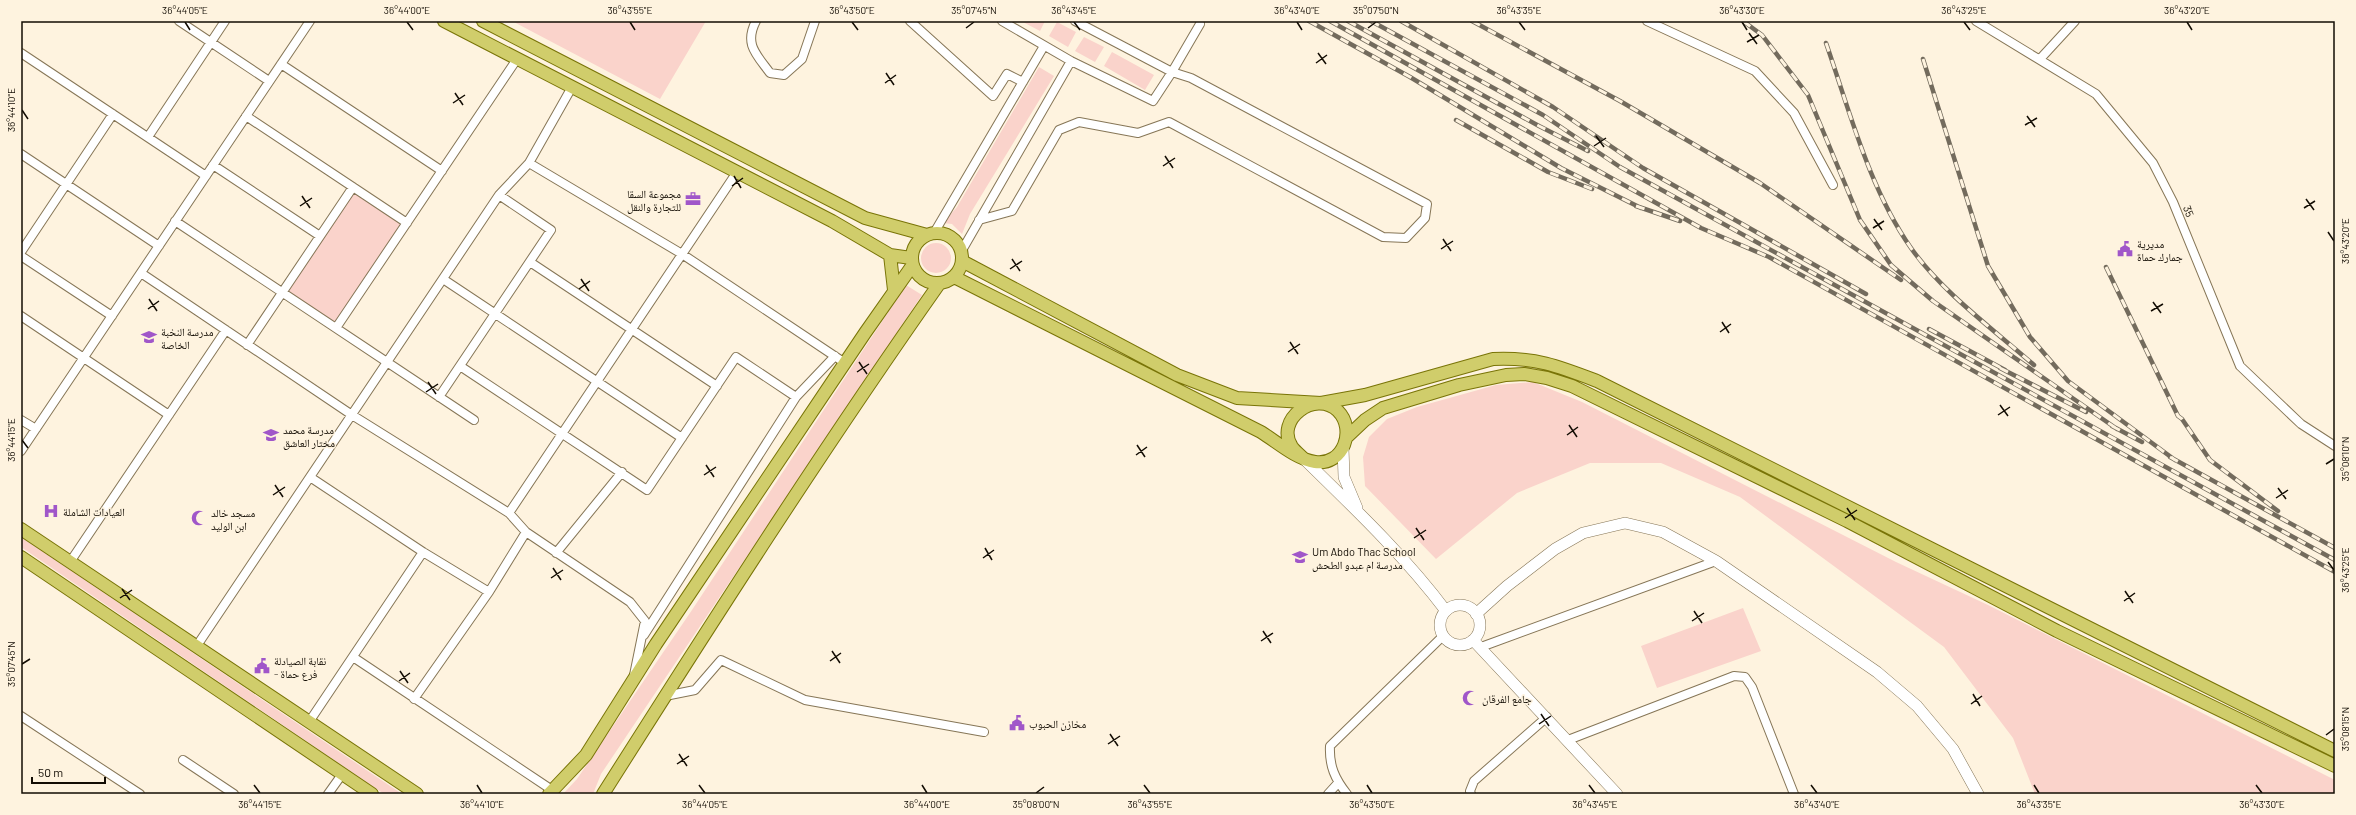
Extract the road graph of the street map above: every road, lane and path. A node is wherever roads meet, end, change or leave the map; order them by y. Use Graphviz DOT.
graph roads {
  1 [pos="179,21"];
  2 [pos="226,21"];
  3 [pos="310,21"];
  4 [pos="444,21"];
  5 [pos="483,21"];
  6 [pos="756,21"];
  7 [pos="815,21"];
  8 [pos="910,21"];
  9 [pos="1002,21"];
  10 [pos="1075,21"];
  11 [pos="1647,21"];
  12 [pos="1976,21"];
  13 [pos="2075,21"];
  14 [pos="1200,24"];
  15 [pos="211,42"];
  16 [pos="1044,46"];
  17 [pos="21,53"];
  18 [pos="517,59"];
  19 [pos="2040,59"];
  20 [pos="1071,61"];
  21 [pos="281,64"];
  22 [pos="1172,72"];
  23 [pos="269,81"];
  24 [pos="1023,82"];
  25 [pos="572,87"];
  26 [pos="113,114"];
  27 [pos="246,116"];
  28 [pos="148,137"];
  29 [pos="21,154"];
  30 [pos="529,163"];
  31 [pos="213,165"];
  32 [pos="442,171"];
  33 [pos="737,172"];
  34 [pos="206,176"];
  35 [pos="66,185"];
  36 [pos="1833,185"];
  37 [pos="353,187"];
  38 [pos="499,195"];
  39 [pos="978,220"];
  40 [pos="175,221"];
  41 [pos="407,223"];
  42 [pos="931,234"];
  43 [pos="320,236"];
  44 [pos="159,246"];
  45 [pos="21,252"];
  46 [pos="682,254"];
  47 [pos="21,256"];
  48 [pos="890,256"];
  49 [pos="962,256"];
  50 [pos="530,262"];
  51 [pos="912,262"];
  52 [pos="140,273"];
  53 [pos="954,277"];
  54 [pos="443,279"];
  55 [pos="939,284"];
  56 [pos="894,290"];
  57 [pos="282,292"];
  58 [pos="495,314"];
  59 [pos="21,316"];
  60 [pos="112,316"];
  61 [pos="336,328"];
  62 [pos="226,330"];
  63 [pos="632,330"];
  64 [pos="247,345"];
  65 [pos="84,358"];
  66 [pos="840,360"];
  67 [pos="387,362"];
  68 [pos="460,366"];
  69 [pos="597,382"];
  70 [pos="717,386"];
  71 [pos="439,397"];
  72 [pos="796,397"];
  73 [pos="1321,403"];
  74 [pos="169,415"];
  75 [pos="352,415"];
  76 [pos="21,420"];
  77 [pos="474,420"];
  78 [pos="36,429"];
  79 [pos="562,433"];
  80 [pos="682,438"];
  81 [pos="1345,443"];
  82 [pos="2335,446"];
  83 [pos="21,451"];
  84 [pos="1303,458"];
  85 [pos="622,472"];
  86 [pos="310,477"];
  87 [pos="1359,512"];
  88 [pos="509,513"];
  89 [pos="21,528"];
  90 [pos="526,532"];
  91 [pos="423,552"];
  92 [pos="556,553"];
  93 [pos="21,557"];
  94 [pos="1716,561"];
  95 [pos="70,562"];
  96 [pos="489,592"];
  97 [pos="1446,611"];
  98 [pos="1476,614"];
  99 [pos="643,636"];
  100 [pos="1443,636"];
  101 [pos="1477,644"];
  102 [pos="196,647"];
  103 [pos="353,657"];
  104 [pos="631,685"];
  105 [pos="665,696"];
  106 [pos="414,699"];
  107 [pos="1546,717"];
  108 [pos="22,719"];
  109 [pos="309,722"];
  110 [pos="984,732"];
  111 [pos="1568,740"];
  112 [pos="2335,751"];
  113 [pos="183,760"];
  114 [pos="2335,766"];
  115 [pos="343,773"];
  116 [pos="1338,783"];
  117 [pos="550,792"];
  118 [pos="140,794"];
  119 [pos="234,794"];
  120 [pos="328,794"];
  121 [pos="372,794"];
  122 [pos="417,794"];
  123 [pos="604,794"];
  124 [pos="1328,794"];
  125 [pos="1347,794"];
  126 [pos="1471,794"];
  127 [pos="1617,794"];
  128 [pos="1794,794"];
  129 [pos="1978,794"];
  1 -- 15 [label="street"];
  2 -- 15 [label="street"];
  3 -- 21 [label="street"];
  4 -- 18 [label="main road"];
  5 -- 42 [label="main road"];
  6 -- 7 [label="street"];
  8 -- 24 [label="street"];
  9 -- 16 [label="street"];
  10 -- 22 [label="street"];
  11 -- 36 [label="street"];
  12 -- 19 [label="street, 35"];
  13 -- 19 [label="street"];
  14 -- 22 [label="street"];
  15 -- 23 [label="street"];
  15 -- 28 [label="street"];
  16 -- 20 [label="street"];
  16 -- 24 [label="street"];
  17 -- 26 [label="street"];
  18 -- 25 [label="main road"];
  18 -- 32 [label="street"];
  19 -- 82 [label="street, 35"];
  20 -- 22 [label="street"];
  20 -- 39 [label="street"];
  21 -- 23 [label="street"];
  21 -- 32 [label="street"];
  22 -- 39 [label="street"];
  23 -- 27 [label="street"];
  24 -- 42 [label="street"];
  25 -- 30 [label="street"];
  25 -- 33 [label="main road"];
  26 -- 28 [label="street"];
  26 -- 35 [label="street"];
  27 -- 31 [label="street"];
  27 -- 37 [label="street"];
  28 -- 34 [label="street"];
  29 -- 35 [label="street"];
  30 -- 38 [label="street"];
  30 -- 46 [label="street"];
  31 -- 34 [label="street"];
  31 -- 43 [label="street"];
  32 -- 41 [label="street"];
  33 -- 46 [label="street"];
  33 -- 48 [label="main road"];
  34 -- 40 [label="street"];
  35 -- 44 [label="street"];
  35 -- 45 [label="street"];
  37 -- 41 [label="street"];
  37 -- 43 [label="street"];
  38 -- 50 [label="street"];
  38 -- 54 [label="street"];
  39 -- 49 [label="street"];
  40 -- 44 [label="street"];
  40 -- 57 [label="street"];
  41 -- 61 [label="street"];
  42 -- 49 [label="main road"];
  42 -- 51 [label="main road"];
  43 -- 57 [label="street"];
  44 -- 52 [label="street"];
  46 -- 63 [label="street"];
  46 -- 66 [label="street"];
  47 -- 60 [label="street"];
  48 -- 51 [label="main road"];
  48 -- 56 [label="main road"];
  49 -- 53 [label="main road"];
  49 -- 73 [label="main road"];
  50 -- 58 [label="street"];
  50 -- 63 [label="street"];
  51 -- 55 [label="main road"];
  51 -- 56 [label="main road"];
  52 -- 60 [label="street"];
  52 -- 62 [label="street"];
  53 -- 55 [label="main road"];
  53 -- 84 [label="main road"];
  54 -- 58 [label="street"];
  54 -- 67 [label="street"];
  55 -- 105 [label="main road"];
  56 -- 66 [label="main road"];
  57 -- 61 [label="street"];
  57 -- 64 [label="street"];
  58 -- 68 [label="street"];
  58 -- 69 [label="street"];
  59 -- 65 [label="street"];
  60 -- 65 [label="street"];
  61 -- 67 [label="street"];
  62 -- 64 [label="street"];
  62 -- 74 [label="street"];
  63 -- 69 [label="street"];
  63 -- 70 [label="street"];
  64 -- 75 [label="street"];
  65 -- 74 [label="street"];
  65 -- 78 [label="street"];
  66 -- 72 [label="street"];
  66 -- 104 [label="main road"];
  67 -- 71 [label="street"];
  67 -- 75 [label="street"];
  68 -- 71 [label="street"];
  68 -- 79 [label="street"];
  69 -- 79 [label="street"];
  69 -- 80 [label="street"];
  70 -- 72 [label="street"];
  70 -- 80 [label="street"];
  71 -- 77 [label="street"];
  72 -- 99 [label="street"];
  73 -- 81 [label="main road"];
  73 -- 84 [label="main road"];
  73 -- 112 [label="main road"];
  74 -- 95 [label="street"];
  75 -- 86 [label="street"];
  75 -- 88 [label="street"];
  76 -- 78 [label="street"];
  78 -- 83 [label="street"];
  79 -- 85 [label="street"];
  79 -- 88 [label="street"];
  80 -- 85 [label="street"];
  81 -- 84 [label="main road"];
  81 -- 87 [label="street"];
  81 -- 114 [label="main road"];
  84 -- 87 [label="street"];
  85 -- 92 [label="street"];
  86 -- 91 [label="street"];
  86 -- 102 [label="street"];
  87 -- 97 [label="street"];
  88 -- 90 [label="street"];
  89 -- 95 [label="main road"];
  90 -- 92 [label="street"];
  90 -- 96 [label="street"];
  91 -- 96 [label="street"];
  91 -- 103 [label="street"];
  92 -- 99 [label="street"];
  93 -- 115 [label="main road"];
  94 -- 98 [label="street"];
  94 -- 101 [label="street"];
  94 -- 129 [label="street"];
  95 -- 102 [label="main road"];
  96 -- 106 [label="street"];
  97 -- 98 [label="street"];
  97 -- 100 [label="street"];
  98 -- 101 [label="street"];
  99 -- 104 [label="street"];
  100 -- 101 [label="street"];
  100 -- 116 [label="street"];
  101 -- 107 [label="street"];
  102 -- 109 [label="main road"];
  103 -- 106 [label="street"];
  103 -- 109 [label="street"];
  104 -- 117 [label="main road"];
  105 -- 110 [label="street"];
  105 -- 123 [label="main road"];
  106 -- 117 [label="street"];
  107 -- 111 [label="street"];
  107 -- 126 [label="street"];
  108 -- 118 [label="street"];
  109 -- 122 [label="main road"];
  111 -- 127 [label="street"];
  111 -- 128 [label="street"];
  113 -- 119 [label="street"];
  115 -- 120 [label="street"];
  115 -- 121 [label="main road"];
  116 -- 124 [label="street"];
  116 -- 125 [label="street"];
}
